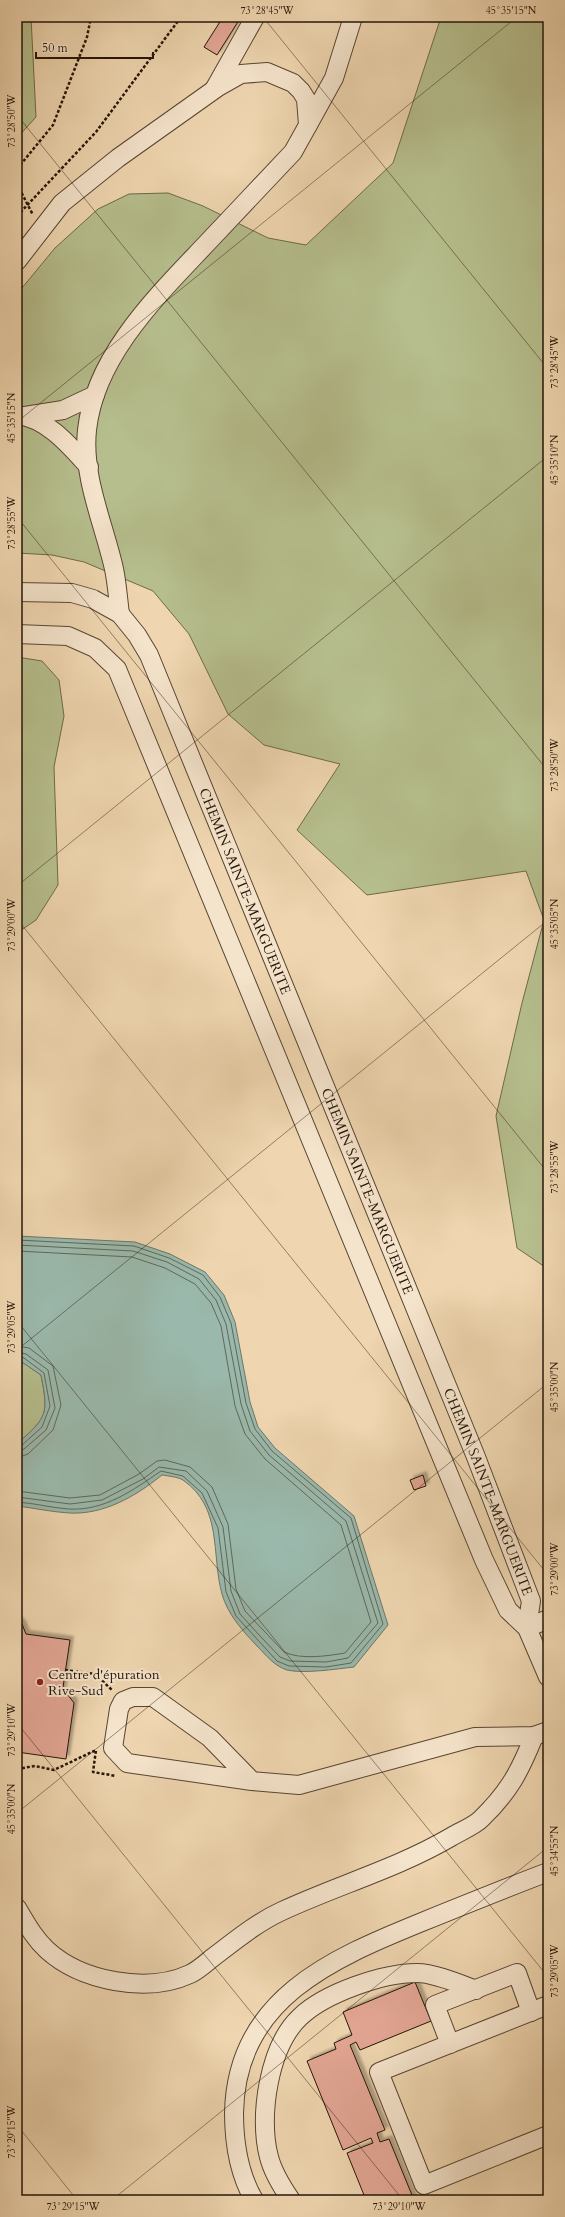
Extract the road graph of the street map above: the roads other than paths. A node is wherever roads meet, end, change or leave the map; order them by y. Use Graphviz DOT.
graph roads {
  1 [pos="255,17"];
  2 [pos="353,17"];
  3 [pos="215,89"];
  4 [pos="308,125"];
  5 [pos="17,261"];
  6 [pos="95,395"];
  7 [pos="21,415"];
  8 [pos="89,467"];
  9 [pos="17,592"];
  10 [pos="120,614"];
  11 [pos="17,634"];
  12 [pos="548,1619"];
  13 [pos="527,1628"];
  14 [pos="548,1677"];
  15 [pos="541,1733"];
  16 [pos="252,1781"];
  17 [pos="548,1872"];
  18 [pos="17,1908"];
  19 [pos="476,1990"];
  20 [pos="548,2005"];
  21 [pos="531,2012"];
  22 [pos="450,2044"];
  23 [pos="548,2135"];
  24 [pos="254,2200"];
  25 [pos="291,2200"];
  1 -- 3 [label="street"];
  2 -- 4 [label="street"];
  3 -- 4 [label="street"];
  3 -- 5 [label="street"];
  4 -- 6 [label="street"];
  6 -- 7 [label="street"];
  6 -- 8 [label="street"];
  7 -- 8 [label="street"];
  8 -- 10 [label="street"];
  9 -- 10 [label="street, CHEMIN SAINTE-MARGUERITE"];
  10 -- 13 [label="street, CHEMIN SAINTE-MARGUERITE"];
  11 -- 13 [label="street, CHEMIN SAINTE-MARGUERITE"];
  12 -- 13 [label="street"];
  13 -- 14 [label="street"];
  15 -- 16 [label="street"];
  15 -- 18 [label="street"];
  16 -- 16 [label="street"];
  17 -- 24 [label="street"];
  19 -- 21 [label="street"];
  19 -- 22 [label="street"];
  19 -- 25 [label="street"];
  20 -- 21 [label="street"];
  21 -- 22 [label="street"];
  22 -- 23 [label="street"];
}
